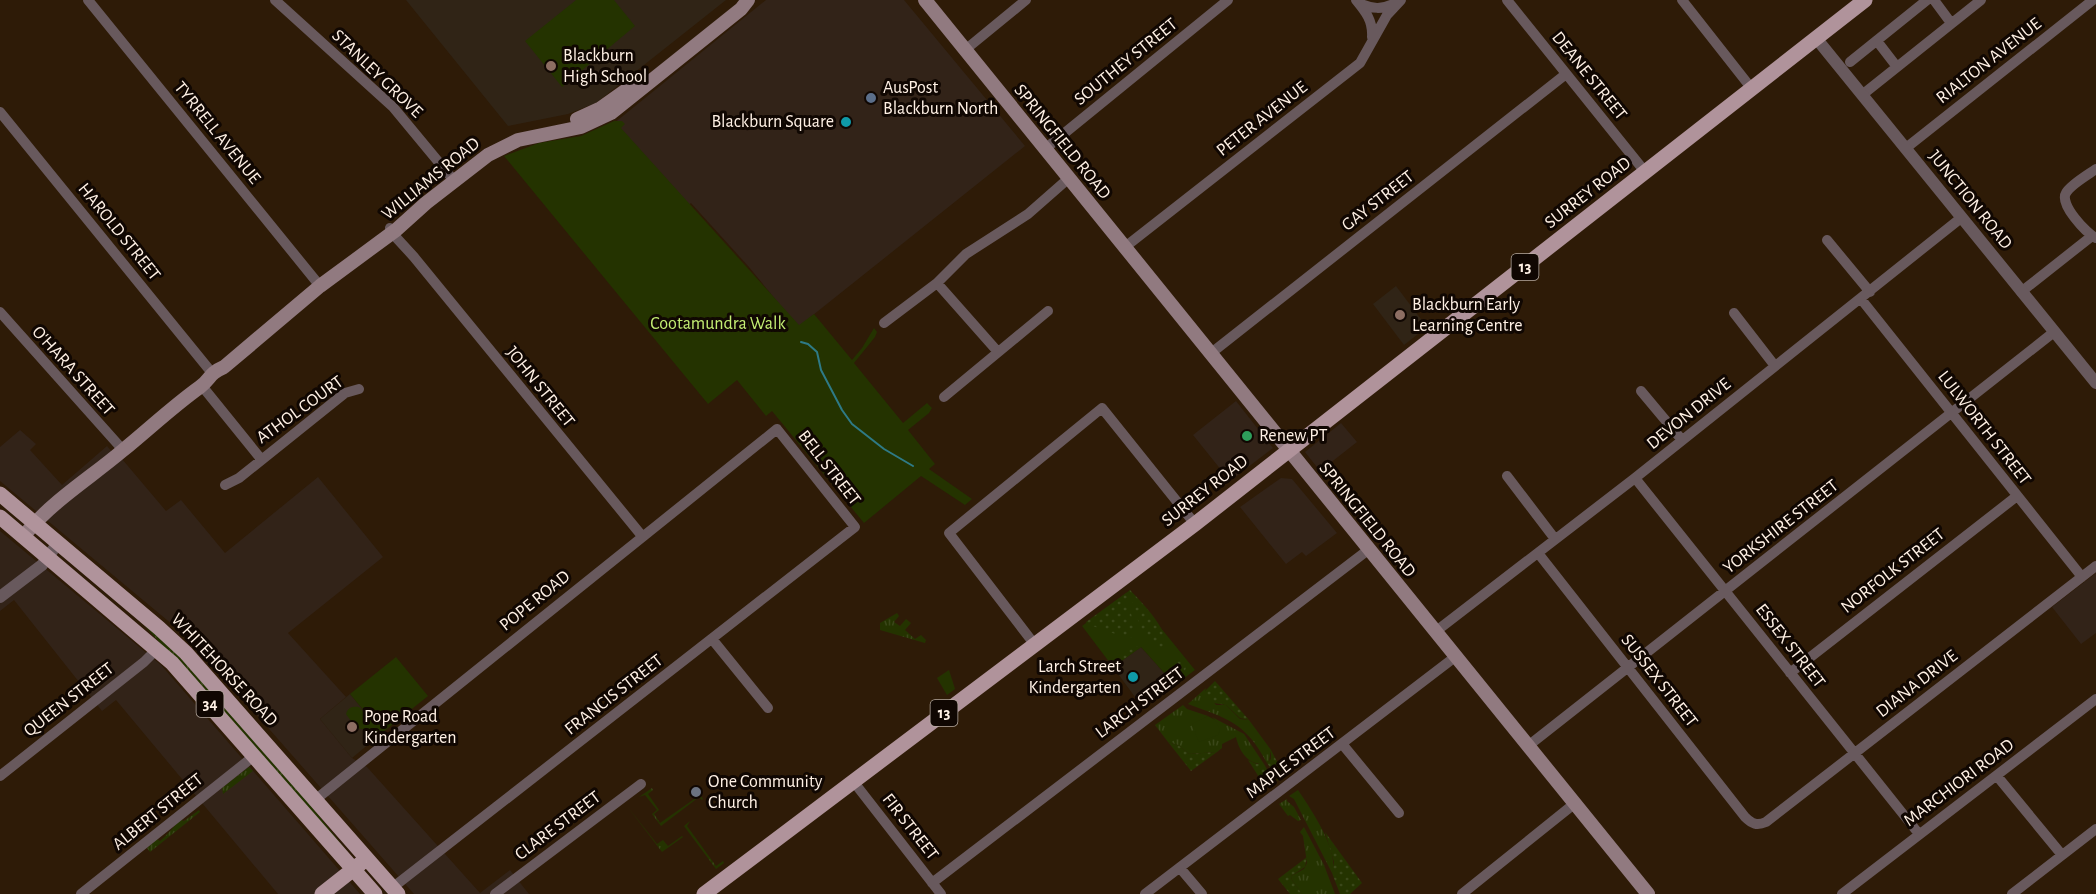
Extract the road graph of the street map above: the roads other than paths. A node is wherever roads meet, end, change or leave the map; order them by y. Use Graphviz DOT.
graph roads {
  1 [pos="88,0"];
  2 [pos="275,0"];
  3 [pos="737,0"];
  4 [pos="748,0"];
  5 [pos="925,0"];
  6 [pos="1026,0"];
  7 [pos="1228,0"];
  8 [pos="1401,0"];
  9 [pos="1508,0"];
  10 [pos="1682,0"];
  11 [pos="1865,0"];
  12 [pos="1927,0"];
  13 [pos="1934,0"];
  14 [pos="1981,0"];
  15 [pos="2093,0"];
  16 [pos="1357,1"];
  17 [pos="720,20"];
  18 [pos="1952,23"];
  19 [pos="1816,38"];
  20 [pos="1372,41"];
  21 [pos="1876,41"];
  22 [pos="965,50"];
  23 [pos="1850,62"];
  24 [pos="1897,67"];
  25 [pos="1566,74"];
  26 [pos="1752,89"];
  27 [pos="1862,95"];
  28 [pos="0,112"];
  29 [pos="1906,148"];
  30 [pos="1045,149"];
  31 [pos="2096,169"];
  32 [pos="1646,173"];
  33 [pos="1069,178"];
  34 [pos="453,179"];
  35 [pos="1961,218"];
  36 [pos="388,233"];
  37 [pos="2094,237"];
  38 [pos="1827,240"];
  39 [pos="1125,247"];
  40 [pos="937,283"];
  41 [pos="320,286"];
  42 [pos="2021,292"];
  43 [pos="1866,296"];
  44 [pos="1048,311"];
  45 [pos="0,312"];
  46 [pos="1734,313"];
  47 [pos="884,324"];
  48 [pos="2054,332"];
  49 [pos="998,352"];
  50 [pos="1210,354"];
  51 [pos="1776,366"];
  52 [pos="212,373"];
  53 [pos="2096,384"];
  54 [pos="202,386"];
  55 [pos="359,389"];
  56 [pos="1641,391"];
  57 [pos="944,397"];
  58 [pos="1952,413"];
  59 [pos="777,429"];
  60 [pos="1682,440"];
  61 [pos="123,450"];
  62 [pos="1288,451"];
  63 [pos="261,459"];
  64 [pos="1507,476"];
  65 [pos="1635,478"];
  66 [pos="225,485"];
  67 [pos="0,494"];
  68 [pos="2017,496"];
  69 [pos="0,517"];
  70 [pos="34,523"];
  71 [pos="1195,524"];
  72 [pos="855,527"];
  73 [pos="23,536"];
  74 [pos="642,536"];
  75 [pos="1555,538"];
  76 [pos="58,543"];
  77 [pos="1368,550"];
  78 [pos="1538,553"];
  79 [pos="48,557"];
  80 [pos="2096,566"];
  81 [pos="2082,577"];
  82 [pos="1725,591"];
  83 [pos="0,597"];
  84 [pos="1435,632"];
  85 [pos="712,639"];
  86 [pos="1035,645"];
  87 [pos="157,649"];
  88 [pos="1455,657"];
  89 [pos="1628,668"];
  90 [pos="1790,673"];
  91 [pos="2096,699"];
  92 [pos="768,708"];
  93 [pos="1343,745"];
  94 [pos="1528,746"];
  95 [pos="1854,754"];
  96 [pos="254,756"];
  97 [pos="0,776"];
  98 [pos="1997,776"];
  99 [pos="853,781"];
  100 [pos="641,784"];
  101 [pos="315,800"];
  102 [pos="1574,804"];
  103 [pos="1399,813"];
  104 [pos="1758,825"];
  105 [pos="2096,829"];
  106 [pos="1919,834"];
  107 [pos="2062,855"];
  108 [pos="367,859"];
  109 [pos="1180,868"];
  110 [pos="354,869"];
  111 [pos="932,883"];
  112 [pos="395,891"];
  113 [pos="1465,893"];
  114 [pos="81,894"];
  115 [pos="322,894"];
  116 [pos="375,894"];
  117 [pos="495,894"];
  118 [pos="704,894"];
  119 [pos="941,894"];
  120 [pos="1145,894"];
  121 [pos="1202,894"];
  122 [pos="1648,894"];
  123 [pos="1842,894"];
  124 [pos="2012,894"];
  1 -- 41 [label="street, TYRRELL AVENUE"];
  2 -- 34 [label="street, STANLEY GROVE"];
  3 -- 17 [label="main road, WILLIAMS ROAD"];
  4 -- 17 [label="main road, WILLIAMS ROAD"];
  5 -- 22 [label="main road, SPRINGFIELD ROAD"];
  6 -- 22 [label="street"];
  7 -- 30 [label="street, SOUTHEY STREET"];
  8 -- 16 [label="street"];
  8 -- 20 [label="street, PETER AVENUE"];
  9 -- 25 [label="street, DEANE STREET"];
  10 -- 26 [label="street"];
  11 -- 19 [label="main road, SURREY ROAD / 13"];
  12 -- 21 [label="street"];
  13 -- 18 [label="street"];
  14 -- 18 [label="street"];
  15 -- 29 [label="street, RIALTON AVENUE"];
  16 -- 20 [label="street"];
  17 -- 34 [label="main road, WILLIAMS ROAD"];
  18 -- 24 [label="street"];
  19 -- 26 [label="main road, SURREY ROAD / 13"];
  19 -- 27 [label="street, JUNCTION ROAD"];
  20 -- 39 [label="street, PETER AVENUE"];
  21 -- 23 [label="street"];
  21 -- 24 [label="street"];
  22 -- 30 [label="main road, SPRINGFIELD ROAD"];
  24 -- 27 [label="street"];
  25 -- 32 [label="street, DEANE STREET"];
  25 -- 50 [label="street, GAY STREET"];
  26 -- 32 [label="main road, SURREY ROAD / 13"];
  27 -- 29 [label="street, JUNCTION ROAD"];
  28 -- 52 [label="street, HAROLD STREET"];
  29 -- 35 [label="street, JUNCTION ROAD"];
  30 -- 33 [label="main road, SPRINGFIELD ROAD"];
  31 -- 37 [label="street"];
  32 -- 62 [label="main road, SURREY ROAD / 13"];
  33 -- 39 [label="main road, SPRINGFIELD ROAD"];
  33 -- 40 [label="street"];
  34 -- 36 [label="main road, WILLIAMS ROAD"];
  35 -- 42 [label="street, JUNCTION ROAD"];
  35 -- 43 [label="street, DEVON DRIVE"];
  36 -- 41 [label="main road, WILLIAMS ROAD"];
  36 -- 74 [label="street, JOHN STREET"];
  37 -- 42 [label="street"];
  38 -- 43 [label="street, LULWORTH STREET"];
  39 -- 50 [label="main road, SPRINGFIELD ROAD"];
  40 -- 47 [label="street"];
  40 -- 49 [label="street"];
  41 -- 52 [label="main road, WILLIAMS ROAD"];
  42 -- 48 [label="street, JUNCTION ROAD"];
  43 -- 51 [label="street, DEVON DRIVE"];
  43 -- 58 [label="street, LULWORTH STREET"];
  44 -- 49 [label="street"];
  45 -- 61 [label="street, O'HARA STREET"];
  46 -- 51 [label="street"];
  48 -- 53 [label="street, JUNCTION ROAD"];
  48 -- 58 [label="street, YORKSHIRE STREET"];
  49 -- 57 [label="street"];
  50 -- 62 [label="main road, SPRINGFIELD ROAD"];
  51 -- 60 [label="street, DEVON DRIVE"];
  52 -- 54 [label="main road, WILLIAMS ROAD"];
  54 -- 61 [label="main road, WILLIAMS ROAD"];
  54 -- 63 [label="street, ATHOL COURT"];
  55 -- 63 [label="street, ATHOL COURT"];
  56 -- 60 [label="street"];
  58 -- 68 [label="street, LULWORTH STREET"];
  58 -- 82 [label="street, YORKSHIRE STREET"];
  59 -- 72 [label="street, BELL STREET"];
  59 -- 74 [label="street, POPE ROAD"];
  60 -- 65 [label="street, DEVON DRIVE"];
  61 -- 70 [label="main road, WILLIAMS ROAD"];
  62 -- 71 [label="main road, SURREY ROAD / 13"];
  62 -- 77 [label="main road, SPRINGFIELD ROAD"];
  63 -- 66 [label="street, ATHOL COURT"];
  64 -- 75 [label="street"];
  65 -- 75 [label="street, DEVON DRIVE"];
  65 -- 82 [label="street, ESSEX STREET"];
  67 -- 70 [label="main road, WHITEHORSE ROAD / 34"];
  68 -- 81 [label="street, LULWORTH STREET"];
  68 -- 90 [label="street, NORFOLK STREET"];
  69 -- 73 [label="main road, WHITEHORSE ROAD / 34"];
  70 -- 73 [label="main road, WILLIAMS ROAD"];
  70 -- 76 [label="main road, WHITEHORSE ROAD / 34"];
  71 -- 86 [label="main road, SURREY ROAD / 13"];
  71 -- 86 [label="street"];
  72 -- 85 [label="street, FRANCIS STREET"];
  73 -- 79 [label="main road, WHITEHORSE ROAD / 34"];
  74 -- 101 [label="street, POPE ROAD"];
  75 -- 78 [label="street, DEVON DRIVE"];
  76 -- 79 [label="street"];
  76 -- 101 [label="main road, WHITEHORSE ROAD / 34"];
  77 -- 84 [label="main road, SPRINGFIELD ROAD"];
  77 -- 111 [label="street, LARCH STREET"];
  78 -- 84 [label="street, DEVON DRIVE"];
  78 -- 89 [label="street, SUSSEX STREET"];
  79 -- 83 [label="street"];
  79 -- 87 [label="main road, WHITEHORSE ROAD / 34"];
  80 -- 81 [label="street, DIANA DRIVE"];
  81 -- 95 [label="street, DIANA DRIVE"];
  82 -- 89 [label="street, YORKSHIRE STREET"];
  82 -- 90 [label="street, ESSEX STREET"];
  84 -- 88 [label="main road, SPRINGFIELD ROAD"];
  85 -- 92 [label="street"];
  85 -- 112 [label="street, FRANCIS STREET"];
  86 -- 99 [label="main road, SURREY ROAD / 13"];
  87 -- 96 [label="main road, WHITEHORSE ROAD / 34"];
  87 -- 97 [label="street, QUEEN STREET"];
  88 -- 93 [label="street, MAPLE STREET"];
  88 -- 94 [label="main road, SPRINGFIELD ROAD"];
  89 -- 94 [label="street, YORKSHIRE STREET"];
  89 -- 104 [label="street, SUSSEX STREET"];
  90 -- 95 [label="street, ESSEX STREET"];
  91 -- 98 [label="street, MARCHIORI ROAD"];
  93 -- 103 [label="street"];
  93 -- 109 [label="street, MAPLE STREET"];
  94 -- 102 [label="main road, SPRINGFIELD ROAD"];
  95 -- 104 [label="street, DIANA DRIVE"];
  95 -- 106 [label="street, ESSEX STREET"];
  96 -- 110 [label="main road, WHITEHORSE ROAD / 34"];
  96 -- 114 [label="street, ALBERT STREET"];
  98 -- 106 [label="street, MARCHIORI ROAD"];
  98 -- 107 [label="street"];
  99 -- 111 [label="street, FIR STREET"];
  99 -- 118 [label="main road, SURREY ROAD / 13"];
  100 -- 117 [label="street, CLARE STREET"];
  101 -- 108 [label="main road, WHITEHORSE ROAD / 34"];
  102 -- 113 [label="street"];
  102 -- 122 [label="main road, SPRINGFIELD ROAD"];
  105 -- 107 [label="street"];
  106 -- 123 [label="street, MARCHIORI ROAD"];
  107 -- 124 [label="street"];
  108 -- 110 [label="main road"];
  108 -- 112 [label="main road, WHITEHORSE ROAD / 34"];
  109 -- 120 [label="street, MAPLE STREET"];
  109 -- 121 [label="street"];
  110 -- 115 [label="main road"];
  110 -- 116 [label="main road, WHITEHORSE ROAD / 34"];
  111 -- 119 [label="street, FIR STREET"];
}
